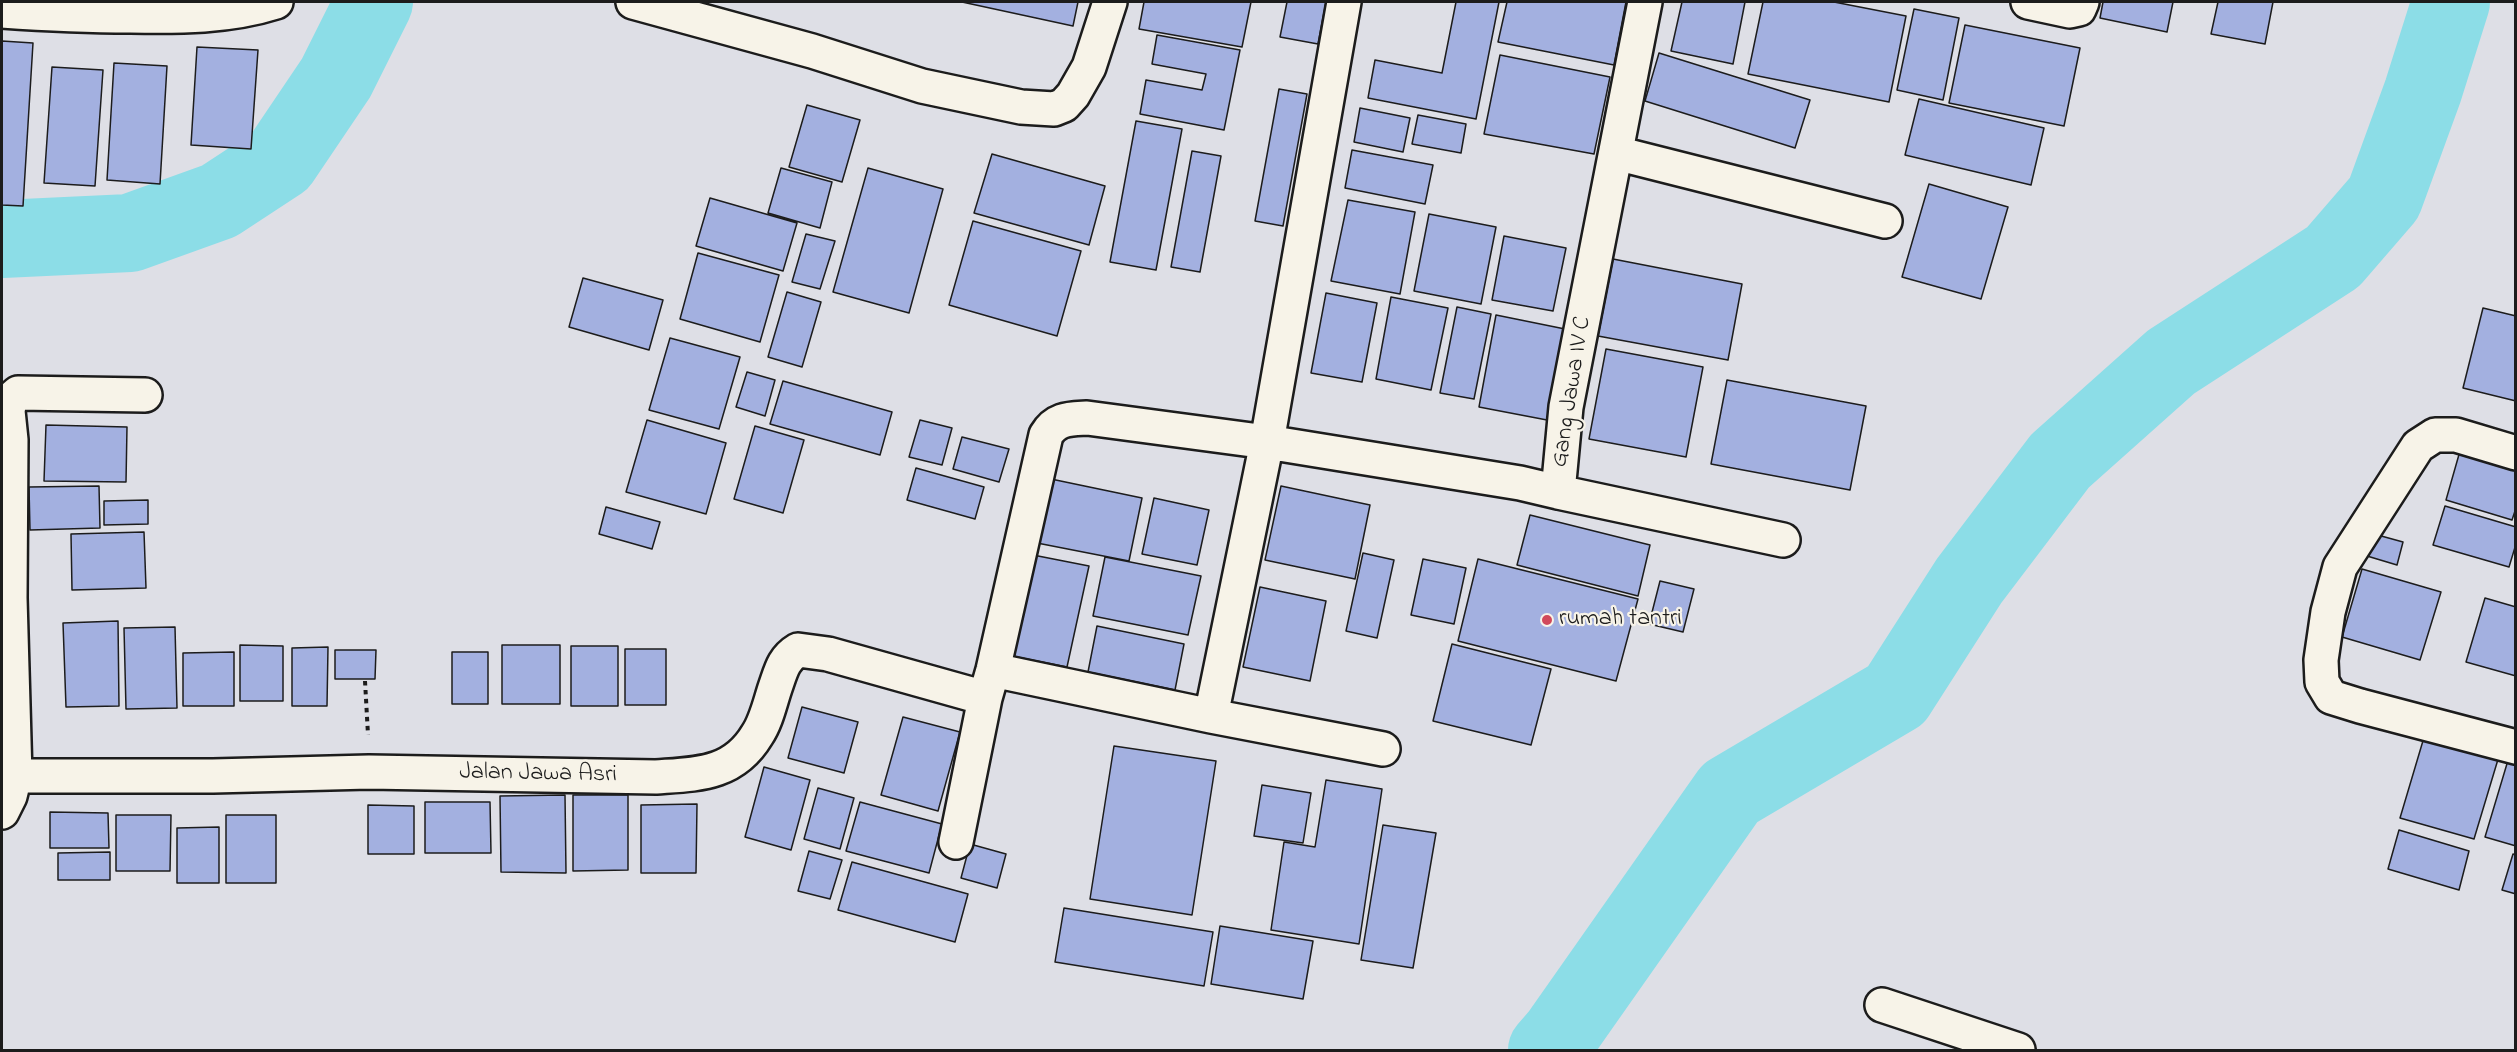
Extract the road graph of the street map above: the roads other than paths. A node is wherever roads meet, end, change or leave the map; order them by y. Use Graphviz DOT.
graph roads {
  1 [pos="276,2"];
  2 [pos="633,2"];
  3 [pos="1110,2"];
  4 [pos="1344,2"];
  5 [pos="1645,2"];
  6 [pos="2028,2"];
  7 [pos="2082,2"];
  8 [pos="2,11"];
  9 [pos="1616,153"];
  10 [pos="1885,220"];
  11 [pos="145,395"];
  12 [pos="6,440"];
  13 [pos="1267,442"];
  14 [pos="2516,453"];
  15 [pos="1558,492"];
  16 [pos="1783,540"];
  17 [pos="989,684"];
  18 [pos="1211,716"];
  19 [pos="2516,747"];
  20 [pos="1383,749"];
  21 [pos="15,776"];
  22 [pos="2,812"];
  23 [pos="956,842"];
  24 [pos="1882,1005"];
  25 [pos="2018,1050"];
  1 -- 8 [label="street"];
  2 -- 3 [label="street"];
  4 -- 13 [label="street"];
  5 -- 9 [label="street, Gang Jawa IV C"];
  6 -- 7 [label="street"];
  9 -- 10 [label="street"];
  9 -- 15 [label="street, Gang Jawa IV C"];
  11 -- 12 [label="street"];
  12 -- 21 [label="street"];
  13 -- 15 [label="street, Gang Jawa IV C"];
  13 -- 17 [label="street, Gang Jawa IV C"];
  13 -- 18 [label="street"];
  14 -- 19 [label="street"];
  15 -- 16 [label="street"];
  17 -- 18 [label="street"];
  17 -- 21 [label="street, Jalan Jawa Asri"];
  17 -- 23 [label="street"];
  18 -- 20 [label="street"];
  21 -- 22 [label="street"];
  24 -- 25 [label="street"];
}
